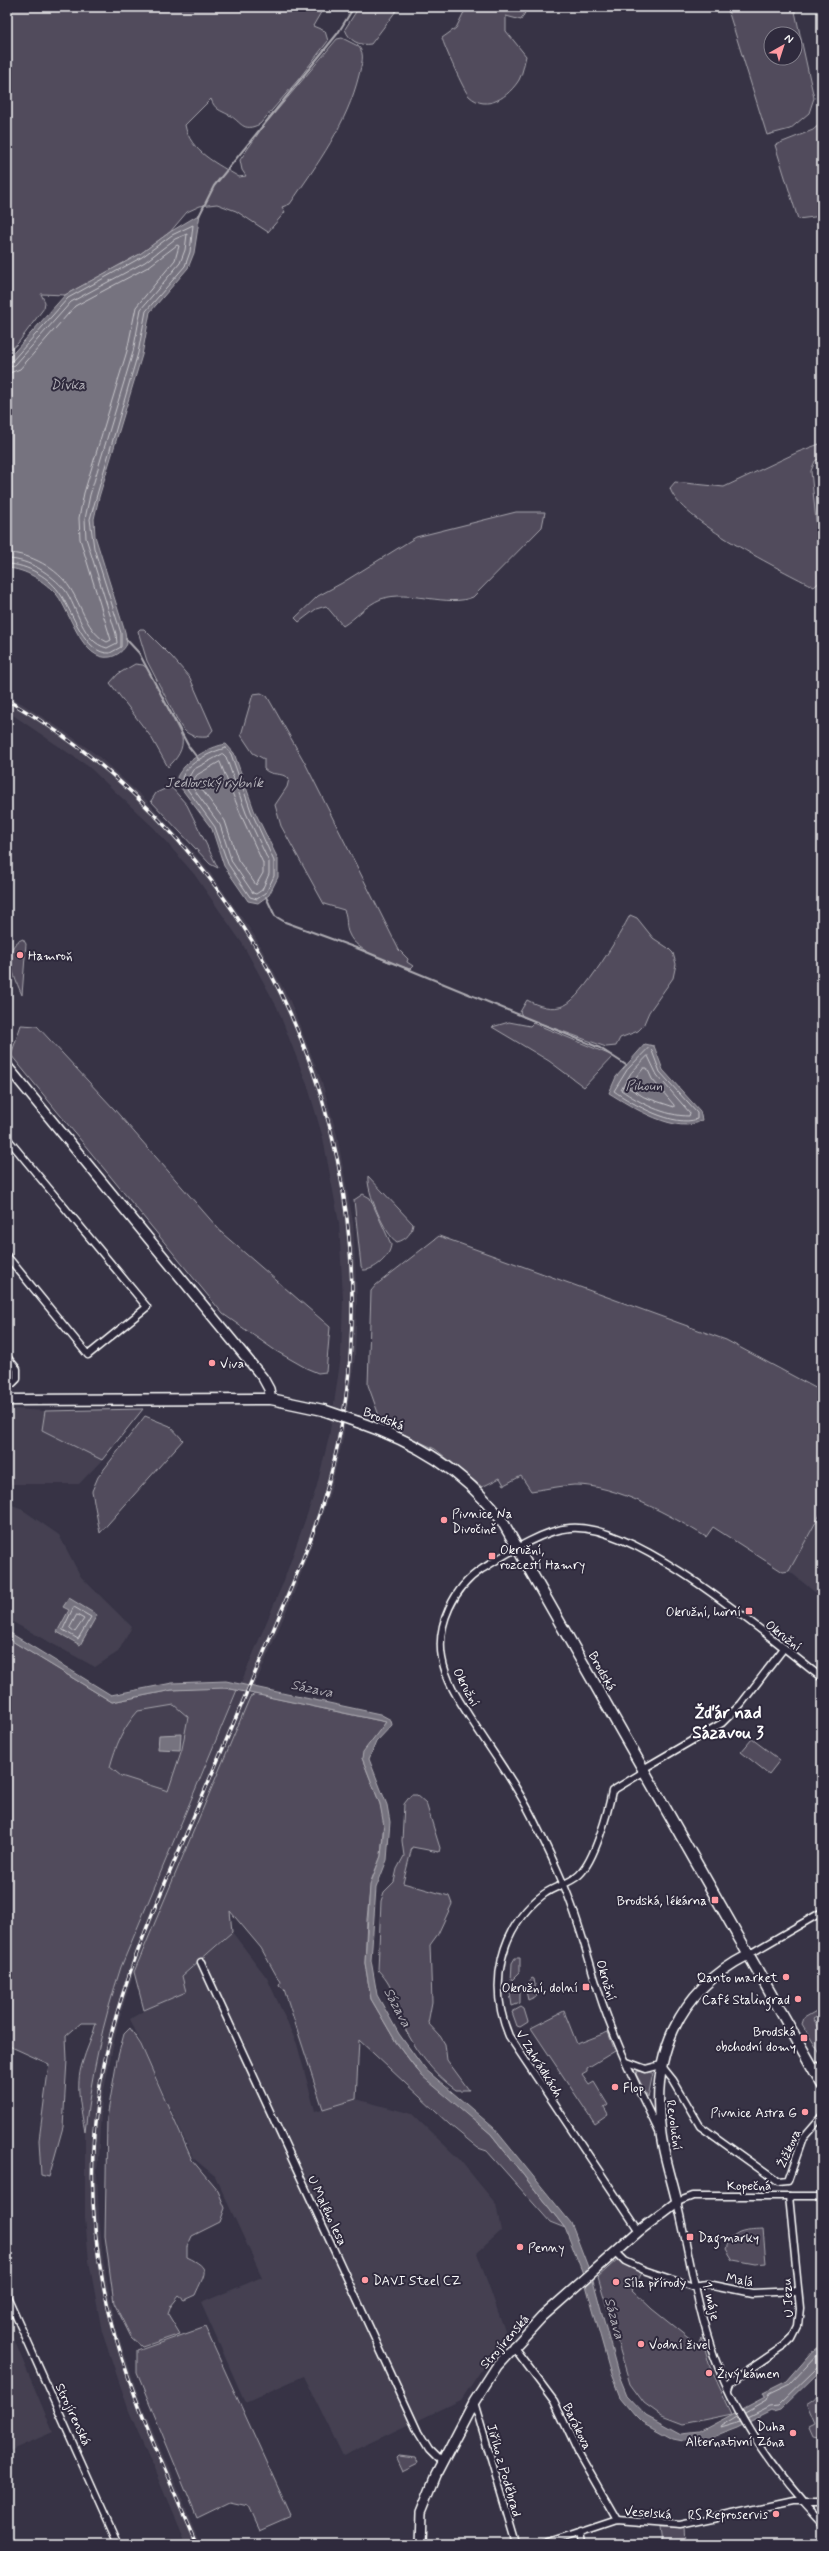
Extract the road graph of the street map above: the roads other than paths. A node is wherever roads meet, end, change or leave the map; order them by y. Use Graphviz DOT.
graph roads {
  1 [pos="7,1066"];
  2 [pos="7,1138"];
  3 [pos="7,1256"];
  4 [pos="7,1358"];
  5 [pos="7,1384"];
  6 [pos="271,1399"];
  7 [pos="7,1400"];
  8 [pos="519,1547"];
  9 [pos="784,1648"];
  10 [pos="822,1678"];
  11 [pos="643,1769"];
  12 [pos="564,1884"];
  13 [pos="822,1912"];
  14 [pos="748,1955"];
  15 [pos="201,1962"];
  16 [pos="627,2062"];
  17 [pos="660,2064"];
  18 [pos="817,2070"];
  19 [pos="822,2084"];
  20 [pos="822,2116"];
  21 [pos="661,2135"];
  22 [pos="789,2196"];
  23 [pos="822,2196"];
  24 [pos="677,2202"];
  25 [pos="639,2231"];
  26 [pos="616,2252"];
  27 [pos="697,2285"];
  28 [pos="798,2292"];
  29 [pos="7,2296"];
  30 [pos="513,2346"];
  31 [pos="730,2392"];
  32 [pos="474,2402"];
  33 [pos="442,2463"];
  34 [pos="801,2501"];
  35 [pos="822,2501"];
  36 [pos="617,2520"];
  37 [pos="822,2523"];
  38 [pos="580,2531"];
  39 [pos="118,2544"];
  40 [pos="420,2544"];
  41 [pos="516,2544"];
  42 [pos="545,2544"];
  43 [pos="582,2544"];
  1 -- 6 [label="street"];
  2 -- 3 [label="street"];
  4 -- 5 [label="street"];
  6 -- 7 [label="main road, Brodská"];
  6 -- 8 [label="main road, Brodská, bridge"];
  8 -- 9 [label="street, Okružní"];
  8 -- 11 [label="main road, Brodská"];
  8 -- 12 [label="street, Okružní"];
  9 -- 10 [label="street, Okružní"];
  9 -- 11 [label="street, V Zahrádkách"];
  11 -- 12 [label="street, V Zahrádkách"];
  11 -- 14 [label="main road, Brodská"];
  12 -- 16 [label="street, Okružní"];
  12 -- 25 [label="street, V Zahrádkách"];
  13 -- 14 [label="street, Revoluční"];
  14 -- 17 [label="street, Revoluční"];
  14 -- 18 [label="main road, Brodská"];
  15 -- 33 [label="street, U Malého lesa"];
  16 -- 17 [label="street"];
  16 -- 21 [label="street, Okružní"];
  17 -- 20 [label="street, Žižkova"];
  17 -- 21 [label="street, Revoluční"];
  18 -- 19 [label="main road"];
  21 -- 24 [label="street, Revoluční"];
  22 -- 23 [label="street, Kopečná"];
  22 -- 24 [label="street, Kopečná"];
  22 -- 28 [label="street, U Jezu"];
  24 -- 25 [label="street, Strojírenská"];
  24 -- 27 [label="street, 1. máje"];
  25 -- 26 [label="street, Strojírenská"];
  26 -- 27 [label="street, Malá"];
  26 -- 30 [label="street, Strojírenská"];
  27 -- 28 [label="street, Malá"];
  27 -- 31 [label="street, 1. máje"];
  28 -- 31 [label="street, U Jezu"];
  29 -- 39 [label="street, Strojírenská"];
  30 -- 32 [label="street, Strojírenská"];
  30 -- 36 [label="street, Barákova"];
  31 -- 34 [label="street, 1. máje"];
  32 -- 33 [label="street, Strojírenská"];
  32 -- 41 [label="street, Jiřího z Poděbrad"];
  33 -- 40 [label="street, Strojírenská"];
  34 -- 35 [label="street, Veselská"];
  34 -- 36 [label="street, Veselská"];
  34 -- 37 [label="street, 1. máje"];
  36 -- 38 [label="street, Veselská"];
  38 -- 42 [label="street, Veselská"];
  38 -- 43 [label="street"];
}
